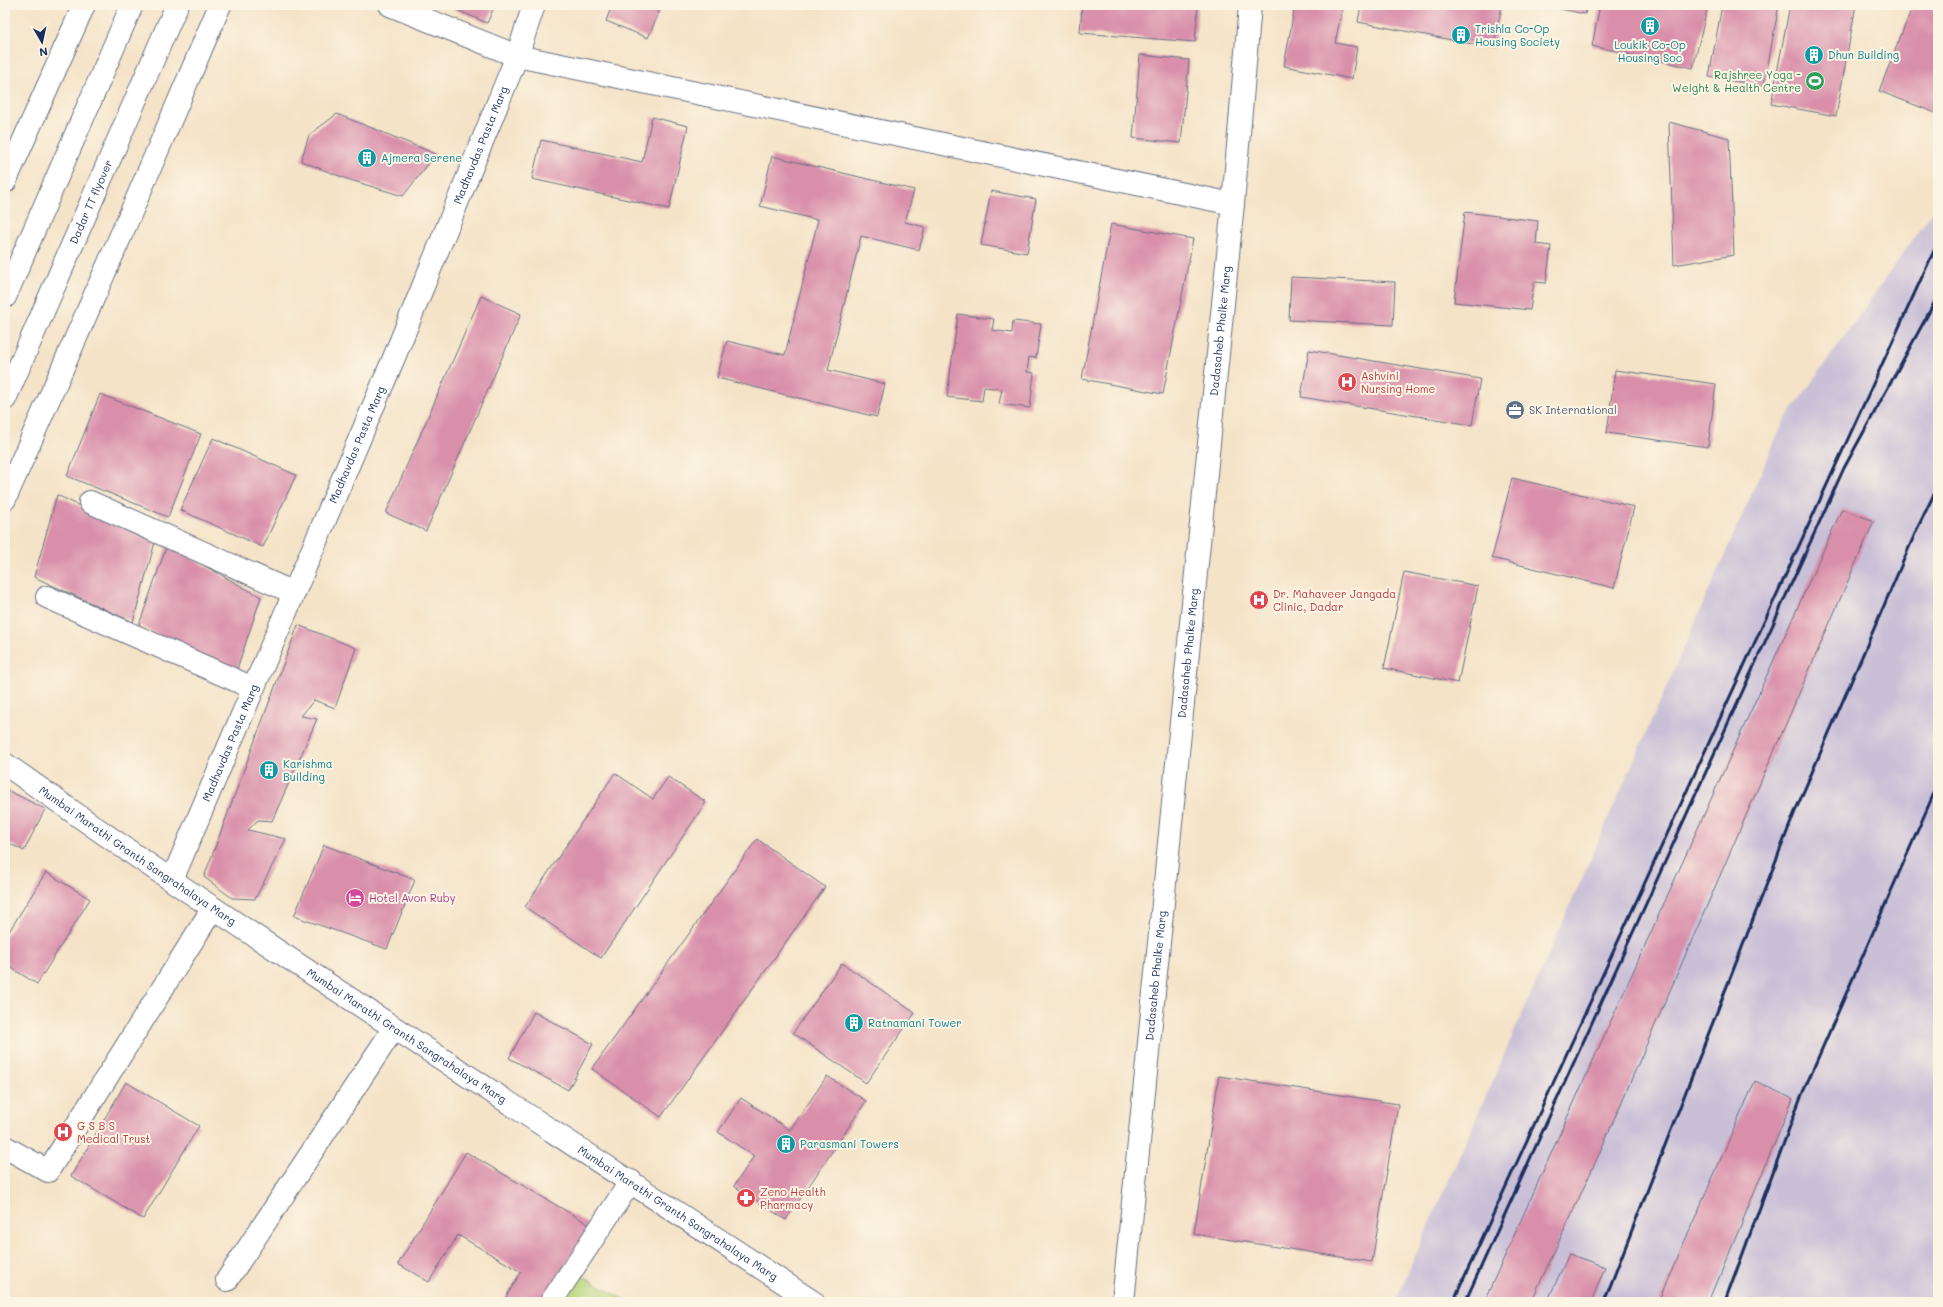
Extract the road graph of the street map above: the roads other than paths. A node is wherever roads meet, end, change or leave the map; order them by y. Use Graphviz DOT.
graph roads {
  1 [pos="84,5"];
  2 [pos="132,5"];
  3 [pos="178,5"];
  4 [pos="220,5"];
  5 [pos="390,5"];
  6 [pos="534,5"];
  7 [pos="1250,5"];
  8 [pos="517,56"];
  9 [pos="6,178"];
  10 [pos="1233,204"];
  11 [pos="5,297"];
  12 [pos="5,399"];
  13 [pos="5,499"];
  14 [pos="90,502"];
  15 [pos="294,593"];
  16 [pos="47,597"];
  17 [pos="253,688"];
  18 [pos="5,764"];
  19 [pos="172,880"];
  20 [pos="214,908"];
  21 [pos="394,1028"];
  22 [pos="5,1147"];
  23 [pos="631,1181"];
  24 [pos="227,1280"];
  25 [pos="551,1302"];
  26 [pos="813,1302"];
  27 [pos="1123,1302"];
  1 -- 9 [label="main road"];
  2 -- 11 [label="main road"];
  3 -- 12 [label="main road, Dadar TT flyover"];
  4 -- 13 [label="main road"];
  5 -- 8 [label="main road"];
  6 -- 8 [label="main road, Madhavdas Pasta Marg"];
  7 -- 10 [label="main road, Dadasaheb Phalke Marg"];
  8 -- 10 [label="main road"];
  8 -- 15 [label="main road, Madhavdas Pasta Marg"];
  10 -- 27 [label="main road, Dadasaheb Phalke Marg"];
  14 -- 15 [label="main road"];
  15 -- 17 [label="main road, Madhavdas Pasta Marg"];
  16 -- 17 [label="main road"];
  17 -- 19 [label="main road, Madhavdas Pasta Marg"];
  18 -- 19 [label="main road, Mumbai Marathi Granth Sangrahalaya Marg"];
  19 -- 20 [label="main road, Mumbai Marathi Granth Sangrahalaya Marg"];
  20 -- 21 [label="main road, Mumbai Marathi Granth Sangrahalaya Marg"];
  20 -- 22 [label="main road"];
  21 -- 23 [label="main road, Mumbai Marathi Granth Sangrahalaya Marg"];
  21 -- 24 [label="main road"];
  23 -- 25 [label="main road"];
  23 -- 26 [label="main road, Mumbai Marathi Granth Sangrahalaya Marg"];
}
